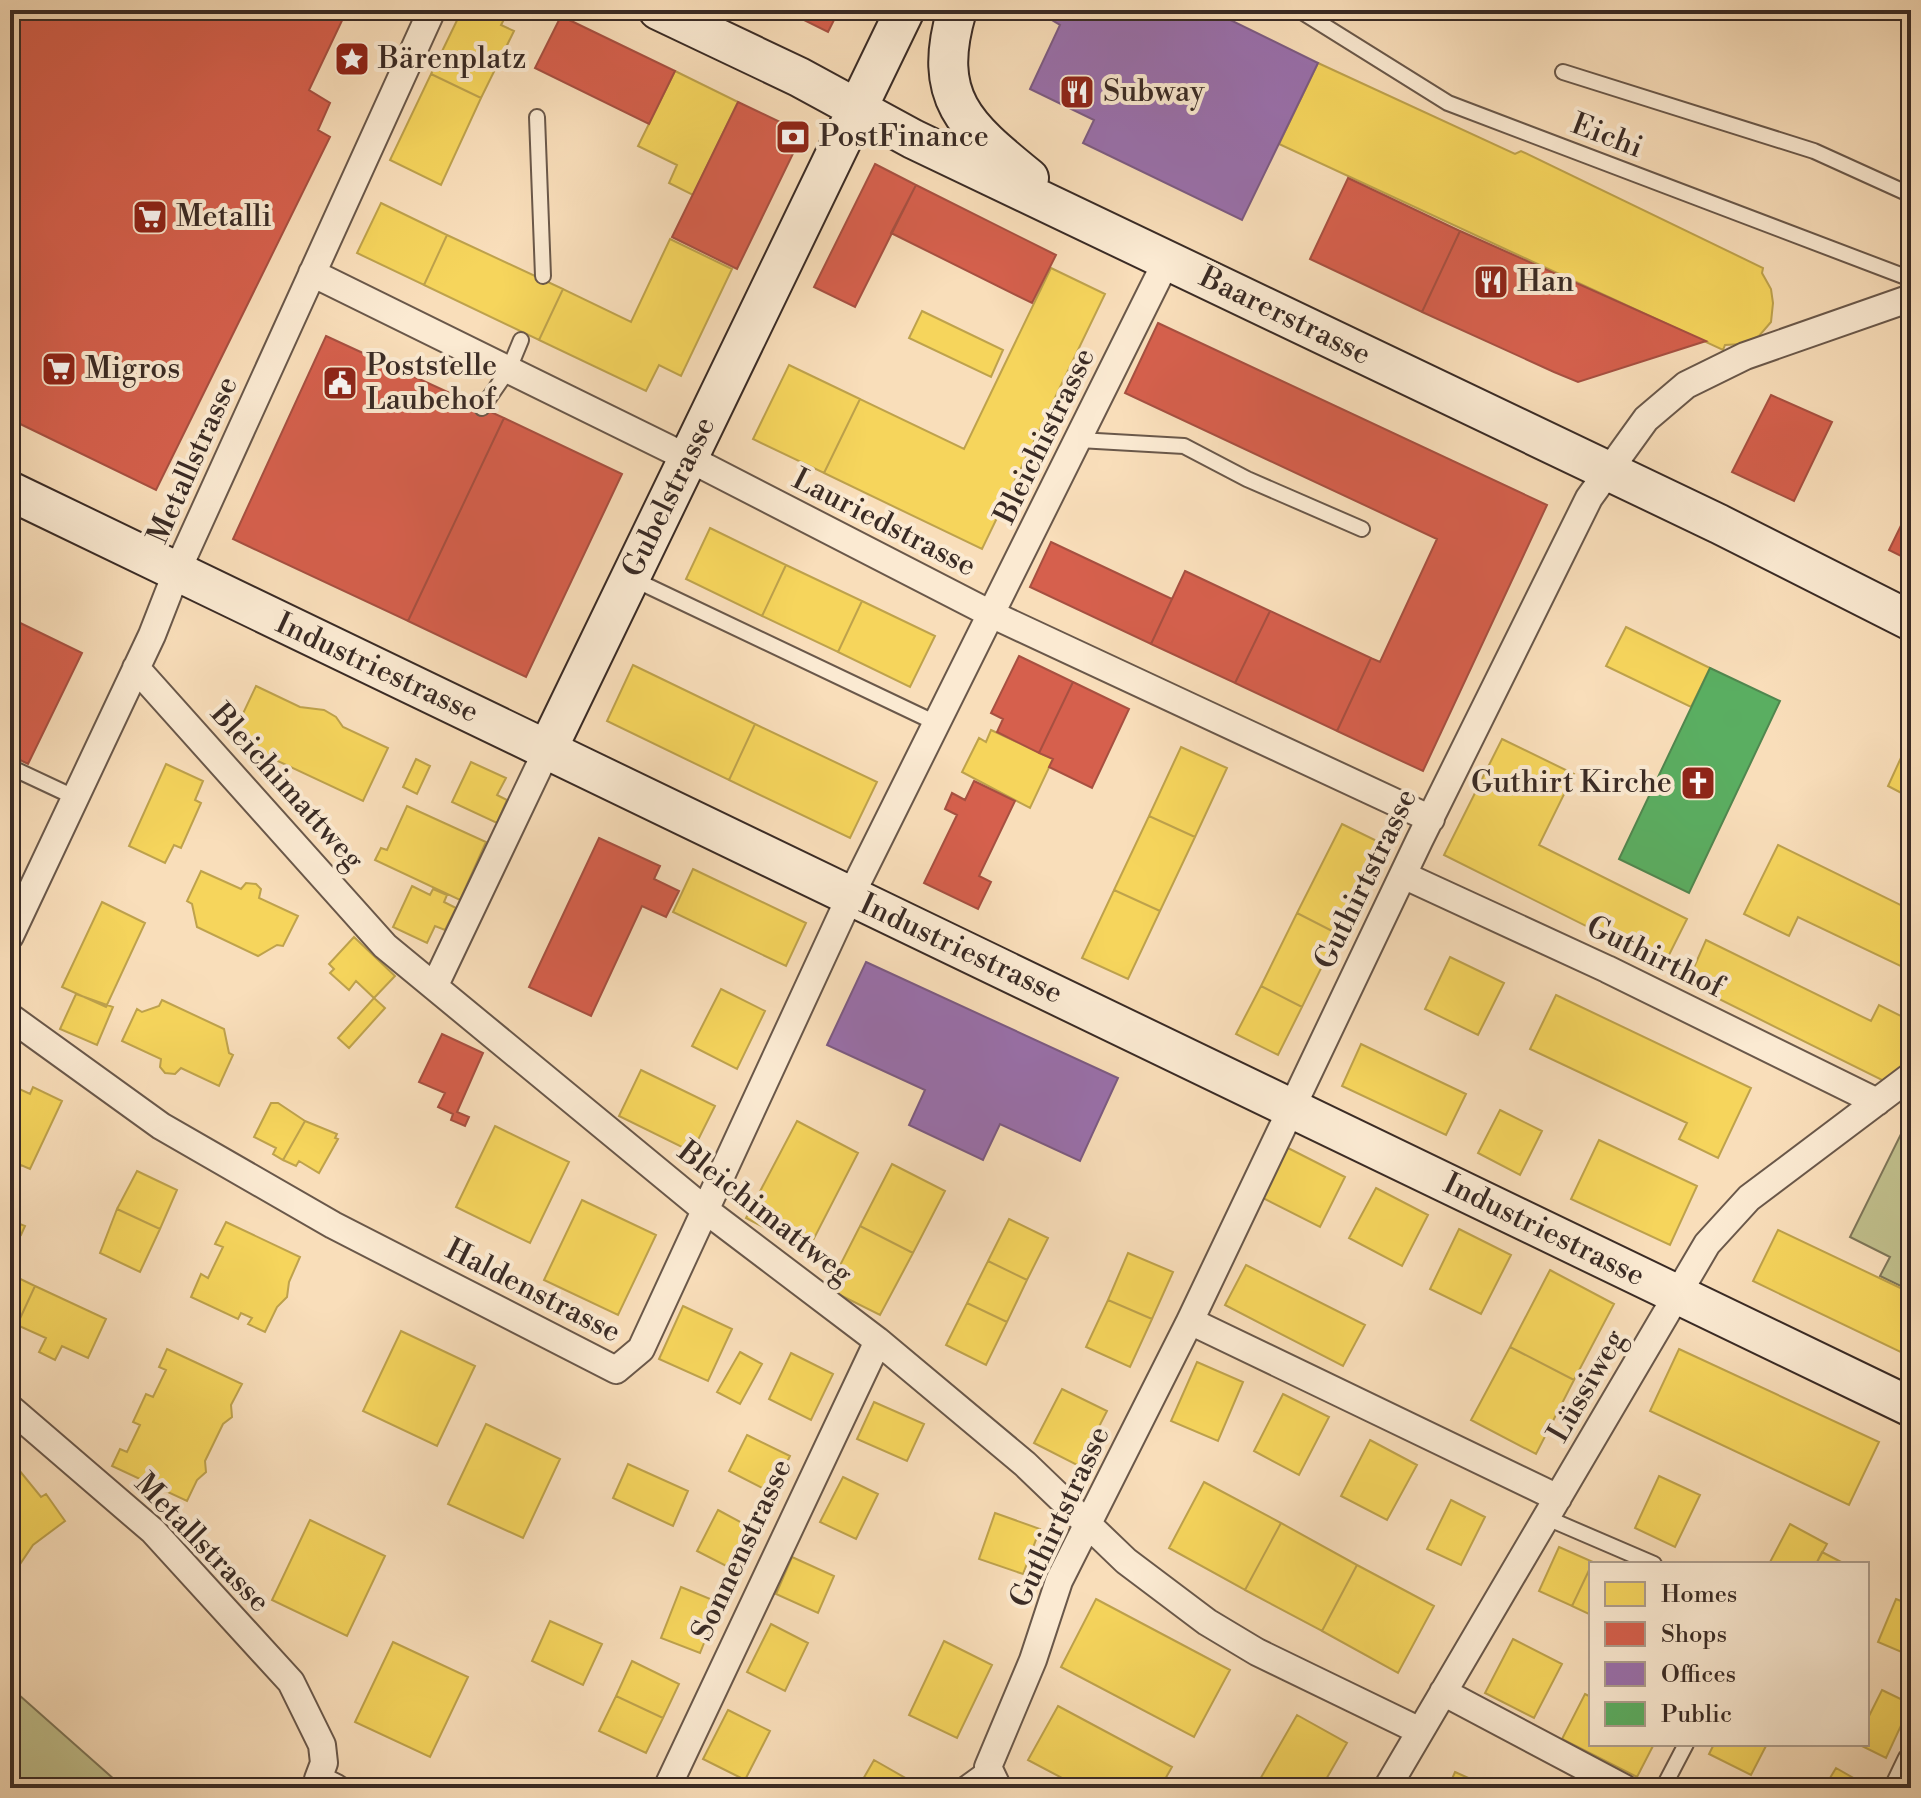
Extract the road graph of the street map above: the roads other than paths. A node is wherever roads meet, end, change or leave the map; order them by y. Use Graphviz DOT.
graph roads {
  1 [pos="432,10"];
  2 [pos="658,10"];
  3 [pos="905,10"];
  4 [pos="957,10"];
  5 [pos="1299,10"];
  6 [pos="1563,72"];
  7 [pos="856,108"];
  8 [pos="537,117"];
  9 [pos="1911,195"];
  10 [pos="1085,222"];
  11 [pos="1167,260"];
  12 [pos="312,273"];
  13 [pos="543,276"];
  14 [pos="1911,279"];
  15 [pos="1911,298"];
  16 [pos="521,340"];
  17 [pos="509,369"];
  18 [pos="482,408"];
  19 [pos="1079,440"];
  20 [pos="688,458"];
  21 [pos="1609,471"];
  22 [pos="10,491"];
  23 [pos="1362,529"];
  24 [pos="177,571"];
  25 [pos="630,578"];
  26 [pos="993,615"];
  27 [pos="1911,621"];
  28 [pos="136,668"];
  29 [pos="936,723"];
  30 [pos="547,750"];
  31 [pos="10,767"];
  32 [pos="74,797"];
  33 [pos="1431,819"];
  34 [pos="1403,875"];
  35 [pos="850,897"];
  36 [pos="10,936"];
  37 [pos="435,985"];
  38 [pos="10,1017"];
  39 [pos="1911,1076"];
  40 [pos="1877,1102"];
  41 [pos="1291,1108"];
  42 [pos="704,1209"];
  43 [pos="1679,1296"];
  44 [pos="1190,1321"];
  45 [pos="878,1341"];
  46 [pos="1911,1407"];
  47 [pos="10,1408"];
  48 [pos="1552,1508"];
  49 [pos="1086,1523"];
  50 [pos="1650,1562"];
  51 [pos="1443,1692"];
  52 [pos="1418,1730"];
  53 [pos="1685,1746"];
  54 [pos="1911,1761"];
  55 [pos="993,1778"];
  56 [pos="336,1788"];
  57 [pos="667,1788"];
  58 [pos="959,1788"];
  59 [pos="1387,1788"];
  60 [pos="1624,1788"];
  61 [pos="1663,1788"];
  62 [pos="1898,1788"];
  1 -- 12 [label="street, Metallstrasse"];
  2 -- 7 [label="street, Baarerstrasse"];
  3 -- 7 [label="street, Gubelstrasse"];
  4 -- 10 [label="street"];
  5 -- 14 [label="lane, Eichi"];
  6 -- 9 [label="lane"];
  7 -- 10 [label="street, Baarerstrasse"];
  7 -- 20 [label="street, Gubelstrasse"];
  8 -- 13 [label="lane"];
  10 -- 11 [label="street, Baarerstrasse"];
  11 -- 19 [label="street, Bleichistrasse"];
  11 -- 21 [label="street, Baarerstrasse"];
  12 -- 17 [label="street, Lauriedstrasse"];
  12 -- 24 [label="street, Metallstrasse"];
  15 -- 21 [label="street, Guthirtstrasse"];
  16 -- 17 [label="lane"];
  17 -- 18 [label="lane"];
  17 -- 20 [label="street, Lauriedstrasse"];
  19 -- 23 [label="lane"];
  19 -- 26 [label="street, Bleichistrasse"];
  20 -- 25 [label="street, Gubelstrasse"];
  20 -- 26 [label="street, Lauriedstrasse"];
  21 -- 27 [label="street, Baarerstrasse"];
  21 -- 33 [label="street, Guthirtstrasse"];
  22 -- 24 [label="street, Industriestrasse"];
  24 -- 28 [label="street, Metallstrasse"];
  24 -- 30 [label="street, Industriestrasse"];
  25 -- 29 [label="lane"];
  25 -- 30 [label="street, Gubelstrasse"];
  26 -- 29 [label="street, Bleichistrasse"];
  26 -- 33 [label="street, Lauriedstrasse"];
  28 -- 32 [label="street, Metallstrasse"];
  28 -- 37 [label="street, Bleichimattweg"];
  29 -- 35 [label="street, Bleichistrasse"];
  30 -- 35 [label="street, Industriestrasse"];
  30 -- 37 [label="street, Gubelstrasse"];
  31 -- 32 [label="lane"];
  32 -- 36 [label="street, Metallstrasse"];
  33 -- 34 [label="street, Guthirtstrasse"];
  34 -- 40 [label="street, Guthirthof"];
  34 -- 41 [label="street, Guthirtstrasse"];
  35 -- 41 [label="street, Industriestrasse"];
  35 -- 42 [label="street, Haldenstrasse"];
  37 -- 42 [label="street, Bleichimattweg"];
  38 -- 42 [label="street, Haldenstrasse"];
  39 -- 40 [label="street, Lüssiweg"];
  40 -- 43 [label="street, Lüssiweg"];
  41 -- 43 [label="street, Industriestrasse"];
  41 -- 44 [label="street, Guthirtstrasse"];
  42 -- 45 [label="street, Bleichimattweg"];
  43 -- 46 [label="street, Industriestrasse"];
  43 -- 48 [label="street, Lüssiweg"];
  44 -- 48 [label="street"];
  44 -- 49 [label="street, Guthirtstrasse"];
  45 -- 49 [label="street, Bleichimattweg"];
  45 -- 57 [label="street, Sonnenstrasse"];
  47 -- 56 [label="street, Metallstrasse"];
  48 -- 50 [label="lane"];
  48 -- 51 [label="street, Lüssiweg"];
  49 -- 52 [label="street, Bleichimattweg"];
  49 -- 55 [label="street, Guthirtstrasse"];
  51 -- 52 [label="street, Lüssiweg"];
  51 -- 60 [label="street"];
  52 -- 59 [label="street, Lüssiweg"];
  53 -- 61 [label="lane"];
  54 -- 62 [label="street"];
  55 -- 58 [label="lane"];
}
